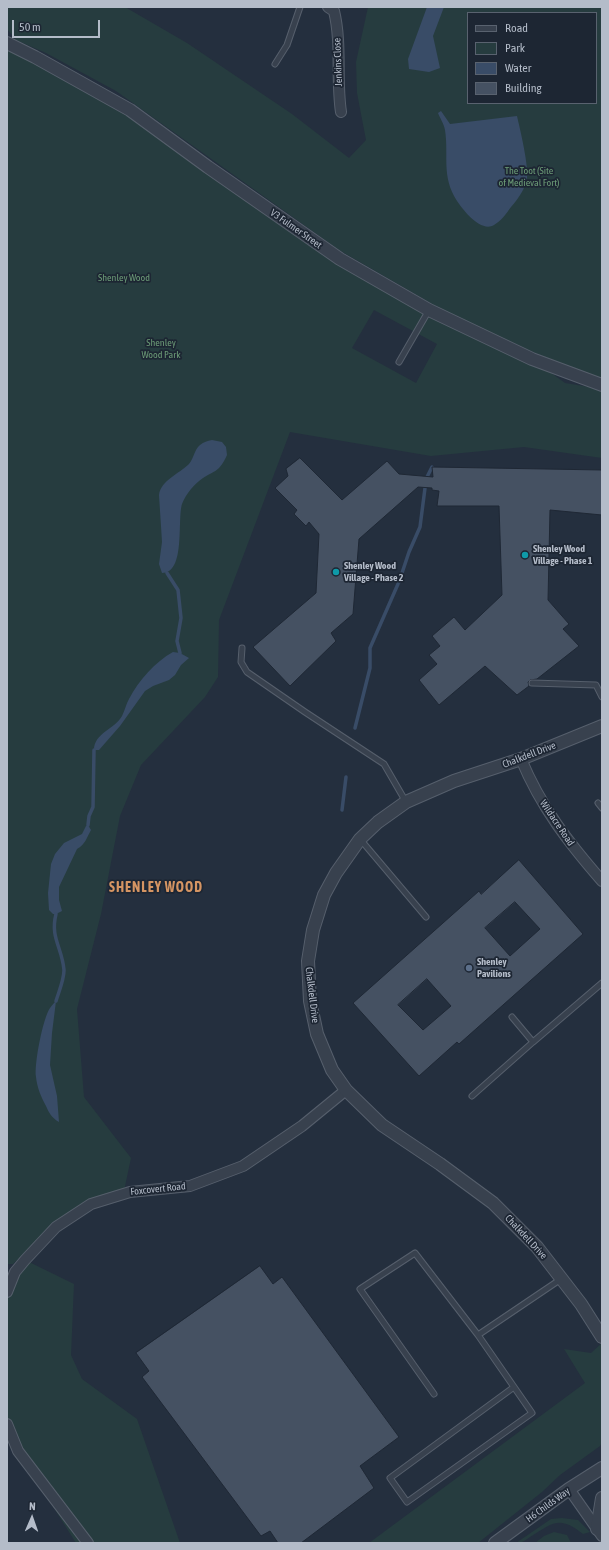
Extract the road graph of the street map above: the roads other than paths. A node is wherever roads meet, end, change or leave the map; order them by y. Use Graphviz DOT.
graph roads {
  1 [pos="300,7"];
  2 [pos="334,8"];
  3 [pos="7,43"];
  4 [pos="275,64"];
  5 [pos="341,112"];
  6 [pos="429,310"];
  7 [pos="398,362"];
  8 [pos="602,385"];
  9 [pos="242,648"];
  10 [pos="532,683"];
  11 [pos="602,697"];
  12 [pos="602,726"];
  13 [pos="521,759"];
  14 [pos="406,802"];
  15 [pos="598,803"];
  16 [pos="602,808"];
  17 [pos="360,839"];
  18 [pos="602,882"];
  19 [pos="426,917"];
  20 [pos="602,983"];
  21 [pos="512,1017"];
  22 [pos="533,1042"];
  23 [pos="346,1090"];
  24 [pos="472,1096"];
  25 [pos="562,1279"];
  26 [pos="7,1292"];
  27 [pos="478,1335"];
  28 [pos="602,1337"];
  29 [pos="514,1387"];
  30 [pos="434,1394"];
  31 [pos="7,1424"];
  32 [pos="601,1467"];
  33 [pos="570,1489"];
  34 [pos="602,1498"];
  35 [pos="600,1532"];
  36 [pos="88,1543"];
  37 [pos="494,1543"];
  1 -- 4 [label="lane"];
  2 -- 5 [label="street, Jenkins Close"];
  3 -- 6 [label="street, V3 Fulmer Street"];
  6 -- 7 [label="lane"];
  6 -- 8 [label="street, V3 Fulmer Street"];
  9 -- 14 [label="lane"];
  10 -- 11 [label="lane"];
  12 -- 13 [label="street, Chalkdell Drive"];
  13 -- 14 [label="street, Chalkdell Drive"];
  13 -- 18 [label="street, Wildacre Road"];
  14 -- 17 [label="street, Chalkdell Drive"];
  15 -- 16 [label="lane"];
  17 -- 19 [label="lane"];
  17 -- 23 [label="street, Chalkdell Drive"];
  20 -- 22 [label="lane"];
  21 -- 22 [label="lane"];
  22 -- 24 [label="lane"];
  23 -- 25 [label="street, Chalkdell Drive"];
  23 -- 26 [label="street, Foxcovert Road"];
  25 -- 27 [label="lane"];
  25 -- 28 [label="street, Chalkdell Drive"];
  27 -- 29 [label="lane"];
  27 -- 30 [label="lane"];
  29 -- 29 [label="lane"];
  31 -- 36 [label="street"];
  32 -- 33 [label="street, H6 Childs Way"];
  33 -- 35 [label="street"];
  33 -- 37 [label="street, H6 Childs Way"];
  34 -- 35 [label="street"];
}
